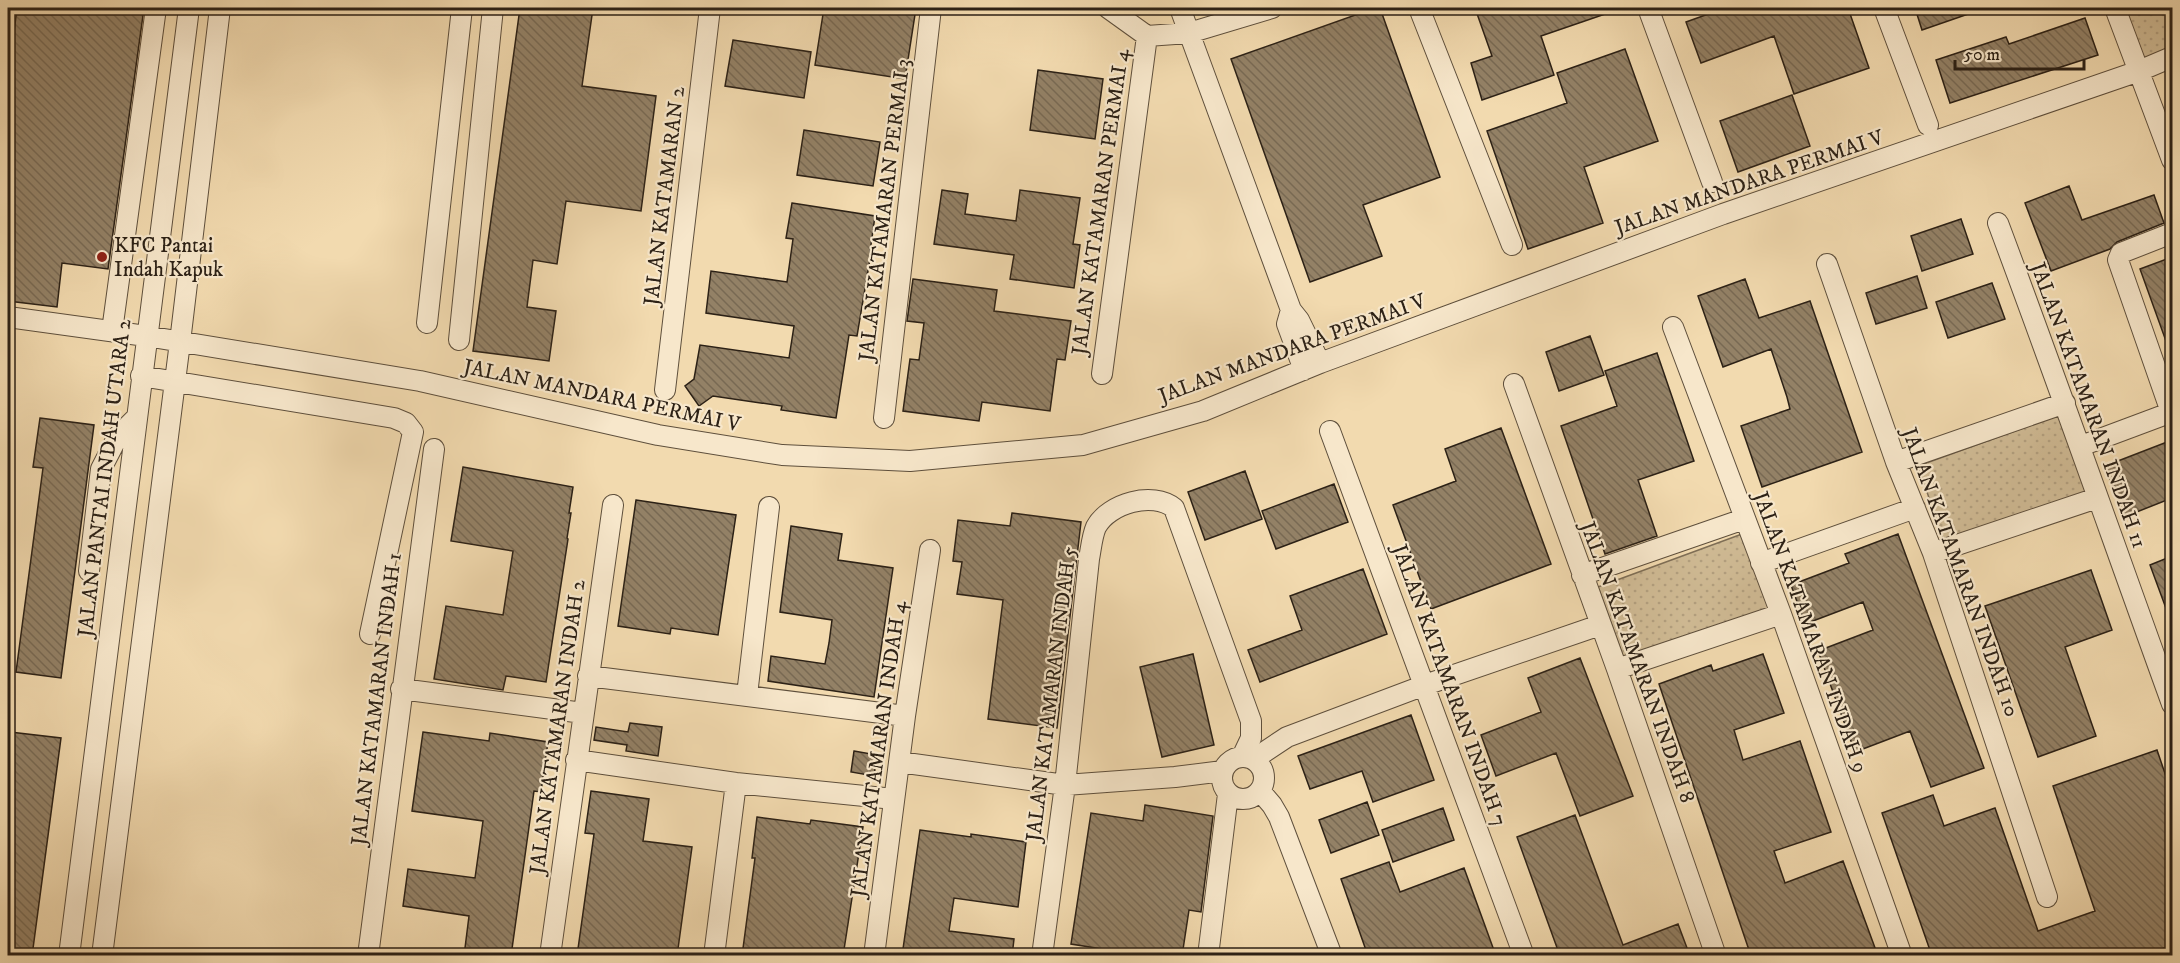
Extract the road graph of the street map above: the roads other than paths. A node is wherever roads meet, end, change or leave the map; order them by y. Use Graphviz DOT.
graph roads {
  1 [pos="156,8"];
  2 [pos="189,8"];
  3 [pos="220,8"];
  4 [pos="462,8"];
  5 [pos="493,8"];
  6 [pos="710,8"];
  7 [pos="931,8"];
  8 [pos="1108,8"];
  9 [pos="1180,8"];
  10 [pos="1272,8"];
  11 [pos="1419,8"];
  12 [pos="1647,8"];
  13 [pos="1884,8"];
  14 [pos="2115,8"];
  15 [pos="1189,33"];
  16 [pos="1147,36"];
  17 [pos="2172,57"];
  18 [pos="2139,71"];
  19 [pos="1928,125"];
  20 [pos="2172,160"];
  21 [pos="1712,182"];
  22 [pos="1998,223"];
  23 [pos="2172,233"];
  24 [pos="1512,245"];
  25 [pos="1827,264"];
  26 [pos="8,317"];
  27 [pos="427,323"];
  28 [pos="1673,327"];
  29 [pos="112,331"];
  30 [pos="146,336"];
  31 [pos="459,340"];
  32 [pos="180,342"];
  33 [pos="1312,367"];
  34 [pos="1102,374"];
  35 [pos="141,376"];
  36 [pos="175,382"];
  37 [pos="1514,384"];
  38 [pos="665,390"];
  39 [pos="2065,403"];
  40 [pos="2172,413"];
  41 [pos="884,418"];
  42 [pos="135,419"];
  43 [pos="1330,431"];
  44 [pos="2081,446"];
  45 [pos="434,449"];
  46 [pos="1896,462"];
  47 [pos="2097,498"];
  48 [pos="613,505"];
  49 [pos="770,507"];
  50 [pos="1915,508"];
  51 [pos="1744,519"];
  52 [pos="930,550"];
  53 [pos="1933,553"];
  54 [pos="1761,563"];
  55 [pos="89,571"];
  56 [pos="1582,574"];
  57 [pos="1780,614"];
  58 [pos="1600,625"];
  59 [pos="370,634"];
  60 [pos="1617,669"];
  61 [pos="588,676"];
  62 [pos="1425,685"];
  63 [pos="401,689"];
  64 [pos="747,695"];
  65 [pos="2172,704"];
  66 [pos="583,713"];
  67 [pos="904,716"];
  68 [pos="1248,758"];
  69 [pos="576,760"];
  70 [pos="899,762"];
  71 [pos="1223,771"];
  72 [pos="736,783"];
  73 [pos="1065,785"];
  74 [pos="1260,791"];
  75 [pos="1228,794"];
  76 [pos="894,799"];
  77 [pos="2047,897"];
  78 [pos="69,956"];
  79 [pos="102,956"];
  80 [pos="368,956"];
  81 [pos="550,956"];
  82 [pos="714,956"];
  83 [pos="874,956"];
  84 [pos="1042,956"];
  85 [pos="1208,956"];
  86 [pos="1332,956"];
  87 [pos="1524,956"];
  88 [pos="1716,956"];
  89 [pos="1902,956"];
  1 -- 29 [label="street"];
  2 -- 30 [label="street, JALAN PANTAI INDAH UTARA 2"];
  3 -- 32 [label="street"];
  4 -- 27 [label="street"];
  5 -- 31 [label="street"];
  6 -- 38 [label="street, JALAN KATAMARAN 2"];
  7 -- 41 [label="street, JALAN KATAMARAN PERMAI 3"];
  8 -- 16 [label="street"];
  9 -- 15 [label="street"];
  10 -- 15 [label="street"];
  11 -- 24 [label="street"];
  12 -- 21 [label="street"];
  13 -- 19 [label="street"];
  14 -- 18 [label="street"];
  15 -- 16 [label="street"];
  15 -- 33 [label="street"];
  16 -- 34 [label="street, JALAN KATAMARAN PERMAI 4"];
  17 -- 18 [label="street, JALAN MANDARA PERMAI V"];
  18 -- 20 [label="street"];
  18 -- 33 [label="street, JALAN MANDARA PERMAI V"];
  22 -- 39 [label="street, JALAN KATAMARAN INDAH 11"];
  23 -- 40 [label="street"];
  25 -- 46 [label="street, JALAN KATAMARAN INDAH 10"];
  26 -- 29 [label="street, JALAN MANDARA PERMAI V"];
  28 -- 51 [label="street, JALAN KATAMARAN INDAH 9"];
  29 -- 30 [label="street, JALAN MANDARA PERMAI V"];
  30 -- 32 [label="street, JALAN MANDARA PERMAI V"];
  30 -- 35 [label="street, JALAN PANTAI INDAH UTARA 2"];
  32 -- 33 [label="street, JALAN MANDARA PERMAI V"];
  32 -- 36 [label="street"];
  35 -- 36 [label="street, JALAN KATAMARAN INDAH 1"];
  35 -- 42 [label="street, JALAN PANTAI INDAH UTARA 2"];
  36 -- 59 [label="street, JALAN KATAMARAN INDAH 1"];
  36 -- 79 [label="street"];
  37 -- 56 [label="street, JALAN KATAMARAN INDAH 8"];
  39 -- 44 [label="street, JALAN KATAMARAN INDAH 11"];
  39 -- 46 [label="street"];
  40 -- 44 [label="street"];
  42 -- 55 [label="street"];
  42 -- 78 [label="street, JALAN PANTAI INDAH UTARA 2"];
  43 -- 62 [label="street, JALAN KATAMARAN INDAH 7"];
  44 -- 47 [label="street, JALAN KATAMARAN INDAH 11"];
  45 -- 63 [label="street, JALAN KATAMARAN INDAH 1"];
  46 -- 50 [label="street, JALAN KATAMARAN INDAH 10"];
  47 -- 53 [label="street"];
  47 -- 65 [label="street, JALAN KATAMARAN INDAH 11"];
  48 -- 61 [label="street, JALAN KATAMARAN INDAH 2"];
  49 -- 64 [label="street"];
  50 -- 53 [label="street, JALAN KATAMARAN INDAH 10"];
  50 -- 54 [label="street"];
  51 -- 54 [label="street, JALAN KATAMARAN INDAH 9"];
  51 -- 56 [label="street"];
  52 -- 67 [label="street, JALAN KATAMARAN INDAH 4"];
  53 -- 77 [label="street, JALAN KATAMARAN INDAH 10"];
  54 -- 57 [label="street, JALAN KATAMARAN INDAH 9"];
  56 -- 58 [label="street, JALAN KATAMARAN INDAH 8"];
  57 -- 60 [label="street"];
  57 -- 89 [label="street, JALAN KATAMARAN INDAH 9"];
  58 -- 60 [label="street, JALAN KATAMARAN INDAH 8"];
  58 -- 62 [label="street"];
  60 -- 88 [label="street, JALAN KATAMARAN INDAH 8"];
  61 -- 64 [label="street"];
  61 -- 66 [label="street, JALAN KATAMARAN INDAH 2"];
  62 -- 68 [label="street"];
  62 -- 87 [label="street, JALAN KATAMARAN INDAH 7"];
  63 -- 66 [label="street"];
  63 -- 80 [label="street, JALAN KATAMARAN INDAH 1"];
  64 -- 67 [label="street"];
  66 -- 69 [label="street, JALAN KATAMARAN INDAH 2"];
  67 -- 70 [label="street, JALAN KATAMARAN INDAH 4"];
  68 -- 71 [label="street"];
  68 -- 73 [label="street, JALAN KATAMARAN INDAH 5"];
  68 -- 74 [label="street"];
  69 -- 72 [label="street"];
  69 -- 81 [label="street, JALAN KATAMARAN INDAH 2"];
  70 -- 73 [label="street"];
  70 -- 76 [label="street, JALAN KATAMARAN INDAH 4"];
  71 -- 73 [label="street"];
  71 -- 75 [label="street"];
  72 -- 76 [label="street"];
  72 -- 82 [label="street"];
  73 -- 84 [label="street, JALAN KATAMARAN INDAH 5"];
  74 -- 75 [label="street"];
  74 -- 86 [label="street"];
  75 -- 85 [label="street"];
  76 -- 83 [label="street, JALAN KATAMARAN INDAH 4"];
}
